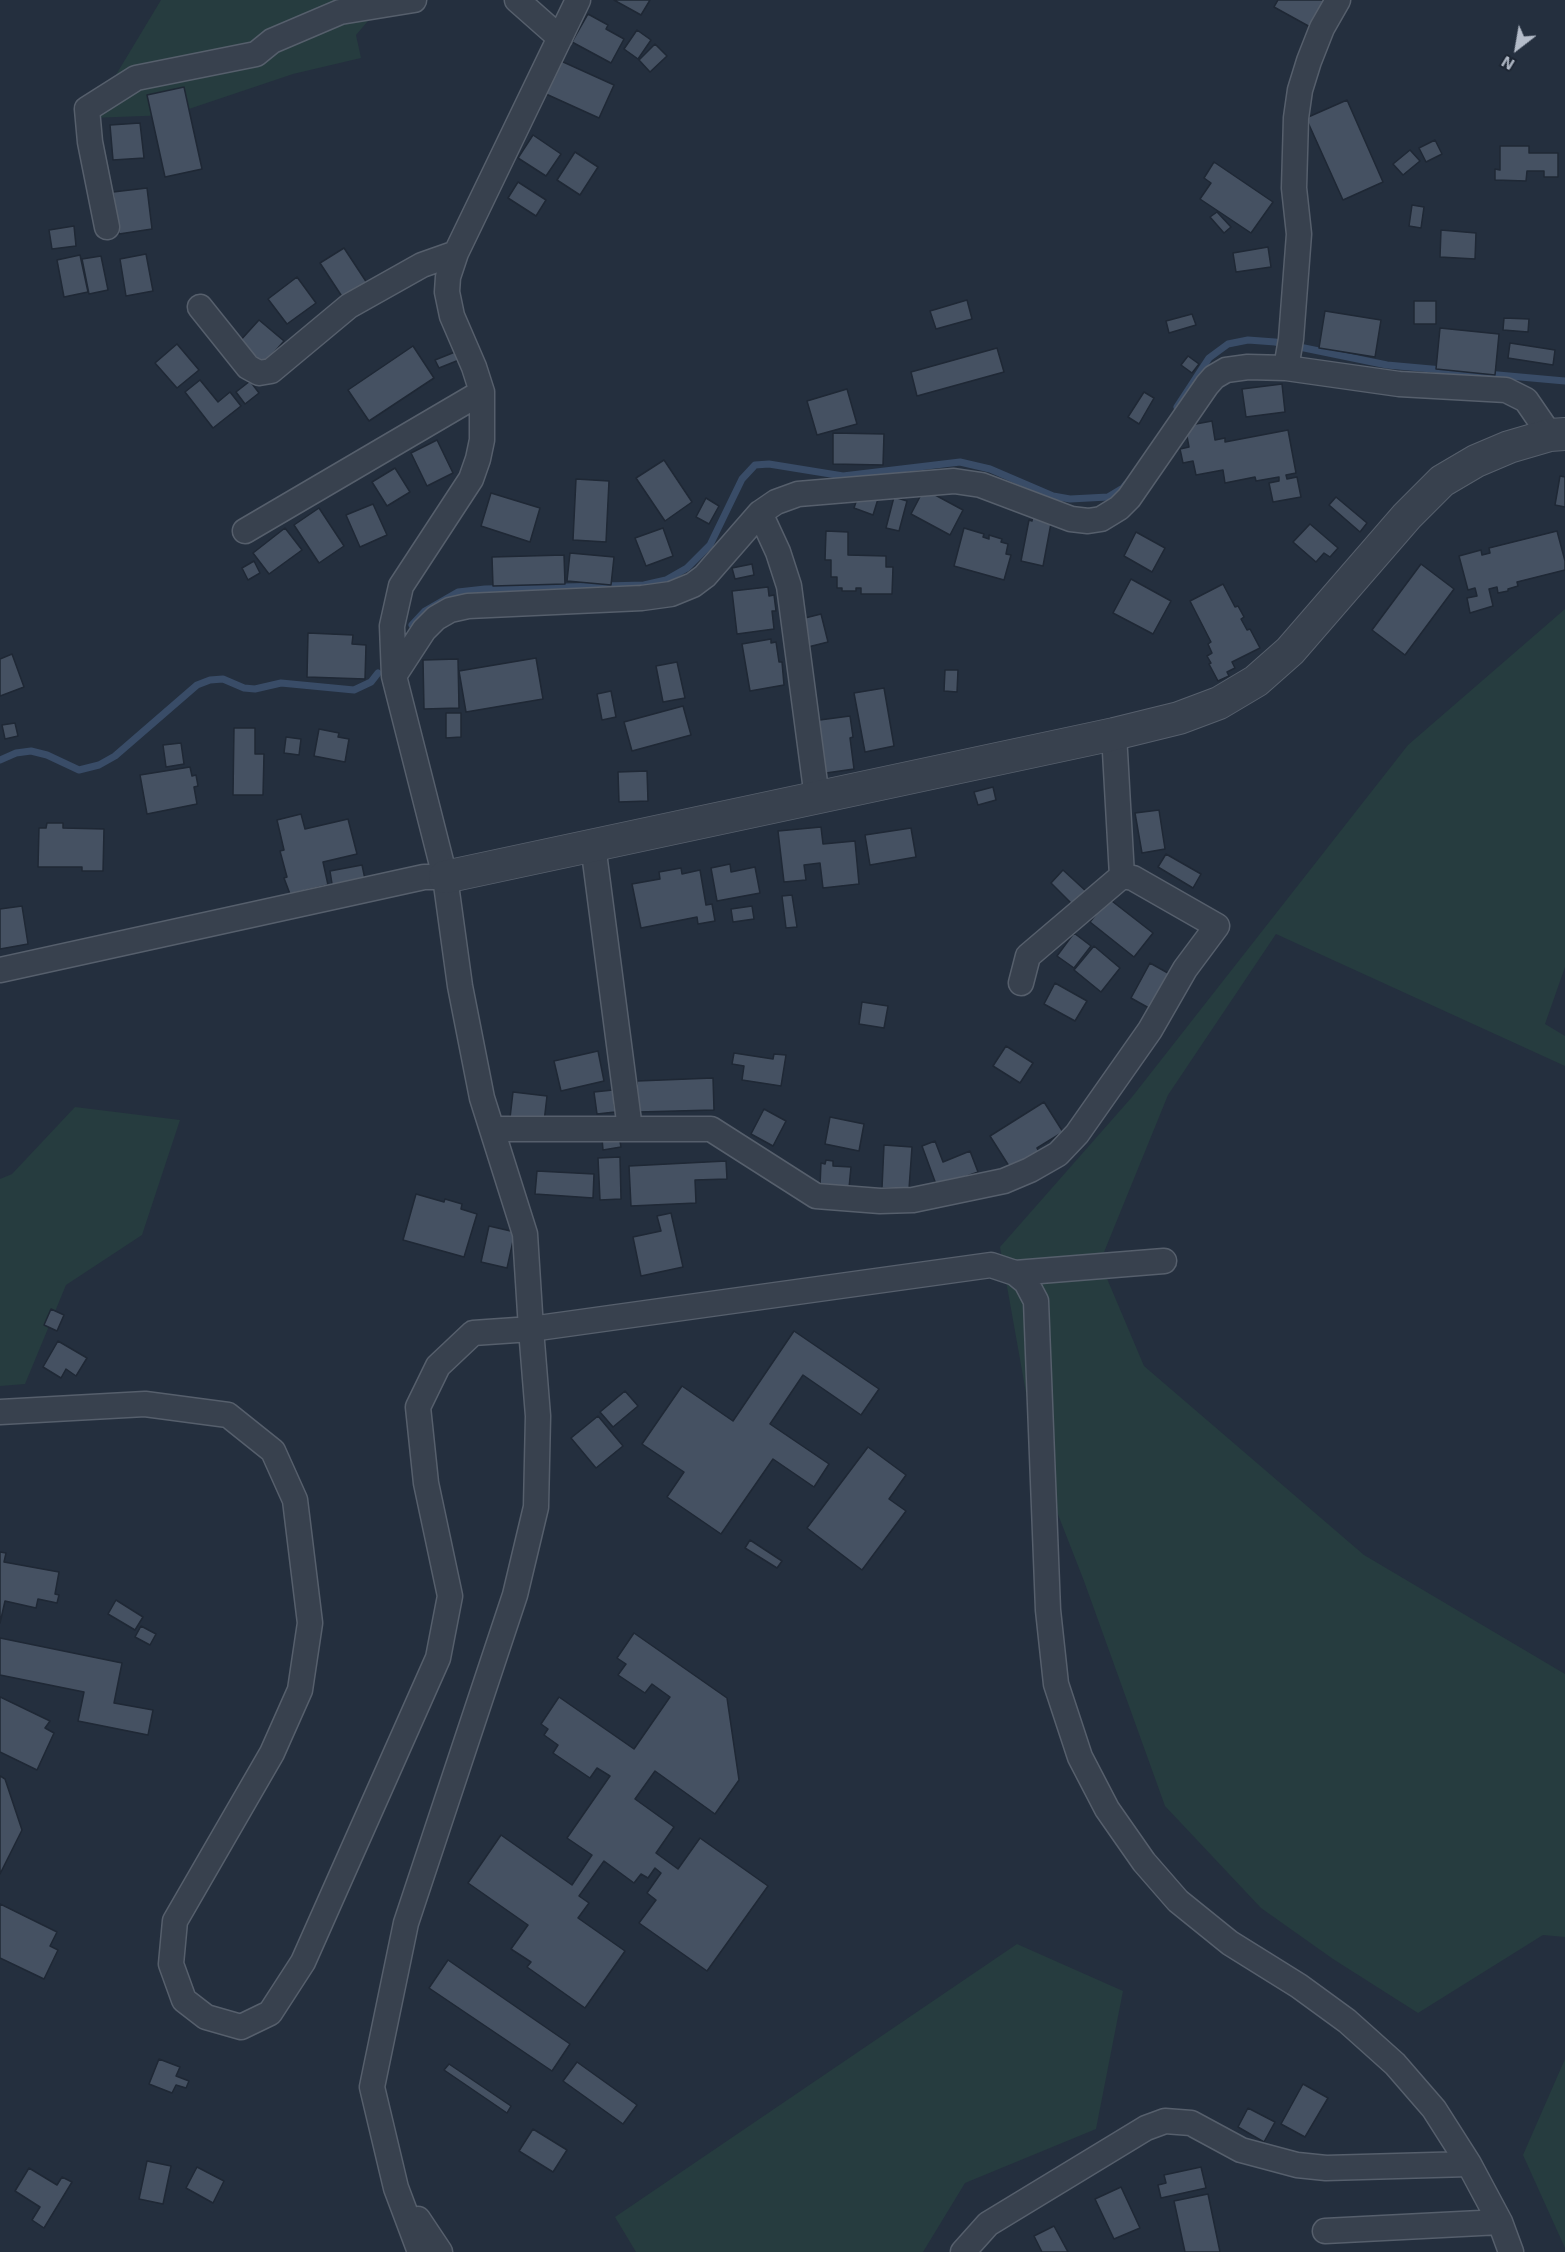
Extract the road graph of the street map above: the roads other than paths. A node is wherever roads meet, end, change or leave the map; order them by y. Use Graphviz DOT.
graph roads {
  1 [pos="414,0"];
  2 [pos="518,0"];
  3 [pos="578,0"];
  4 [pos="1338,0"];
  5 [pos="560,38"];
  6 [pos="106,226"];
  7 [pos="456,253"];
  8 [pos="200,307"];
  9 [pos="1288,356"];
  10 [pos="482,392"];
  11 [pos="1558,435"];
  12 [pos="760,513"];
  13 [pos="245,531"];
  14 [pos="394,676"];
  15 [pos="1114,734"];
  16 [pos="817,798"];
  17 [pos="593,846"];
  18 [pos="1122,876"];
  19 [pos="445,877"];
  20 [pos="0,970"];
  21 [pos="1021,983"];
  22 [pos="492,1129"];
  23 [pos="630,1129"];
  24 [pos="1164,1261"];
  25 [pos="1015,1273"];
  26 [pos="531,1329"];
  27 [pos="0,1412"];
  28 [pos="1469,2164"];
  29 [pos="396,2188"];
  30 [pos="1500,2222"];
  31 [pos="1325,2231"];
  32 [pos="420,2252"];
  33 [pos="440,2252"];
  34 [pos="963,2252"];
  35 [pos="1511,2252"];
  1 -- 6 [label="street"];
  2 -- 5 [label="street"];
  3 -- 5 [label="street"];
  4 -- 9 [label="street"];
  5 -- 7 [label="street"];
  7 -- 8 [label="street"];
  7 -- 10 [label="street"];
  9 -- 11 [label="street"];
  9 -- 12 [label="street"];
  10 -- 13 [label="street"];
  10 -- 14 [label="street"];
  11 -- 15 [label="street"];
  12 -- 14 [label="street"];
  12 -- 16 [label="street"];
  14 -- 19 [label="street"];
  15 -- 16 [label="street"];
  15 -- 18 [label="street"];
  16 -- 17 [label="street"];
  17 -- 19 [label="street"];
  17 -- 23 [label="street"];
  18 -- 21 [label="street"];
  18 -- 23 [label="street"];
  19 -- 20 [label="street"];
  19 -- 22 [label="street"];
  22 -- 23 [label="street"];
  22 -- 26 [label="street"];
  24 -- 25 [label="street"];
  25 -- 26 [label="street"];
  25 -- 28 [label="street"];
  26 -- 27 [label="street"];
  26 -- 29 [label="street"];
  28 -- 30 [label="street"];
  28 -- 34 [label="street"];
  29 -- 32 [label="street"];
  29 -- 33 [label="street"];
  30 -- 31 [label="street"];
  30 -- 35 [label="street"];
}
